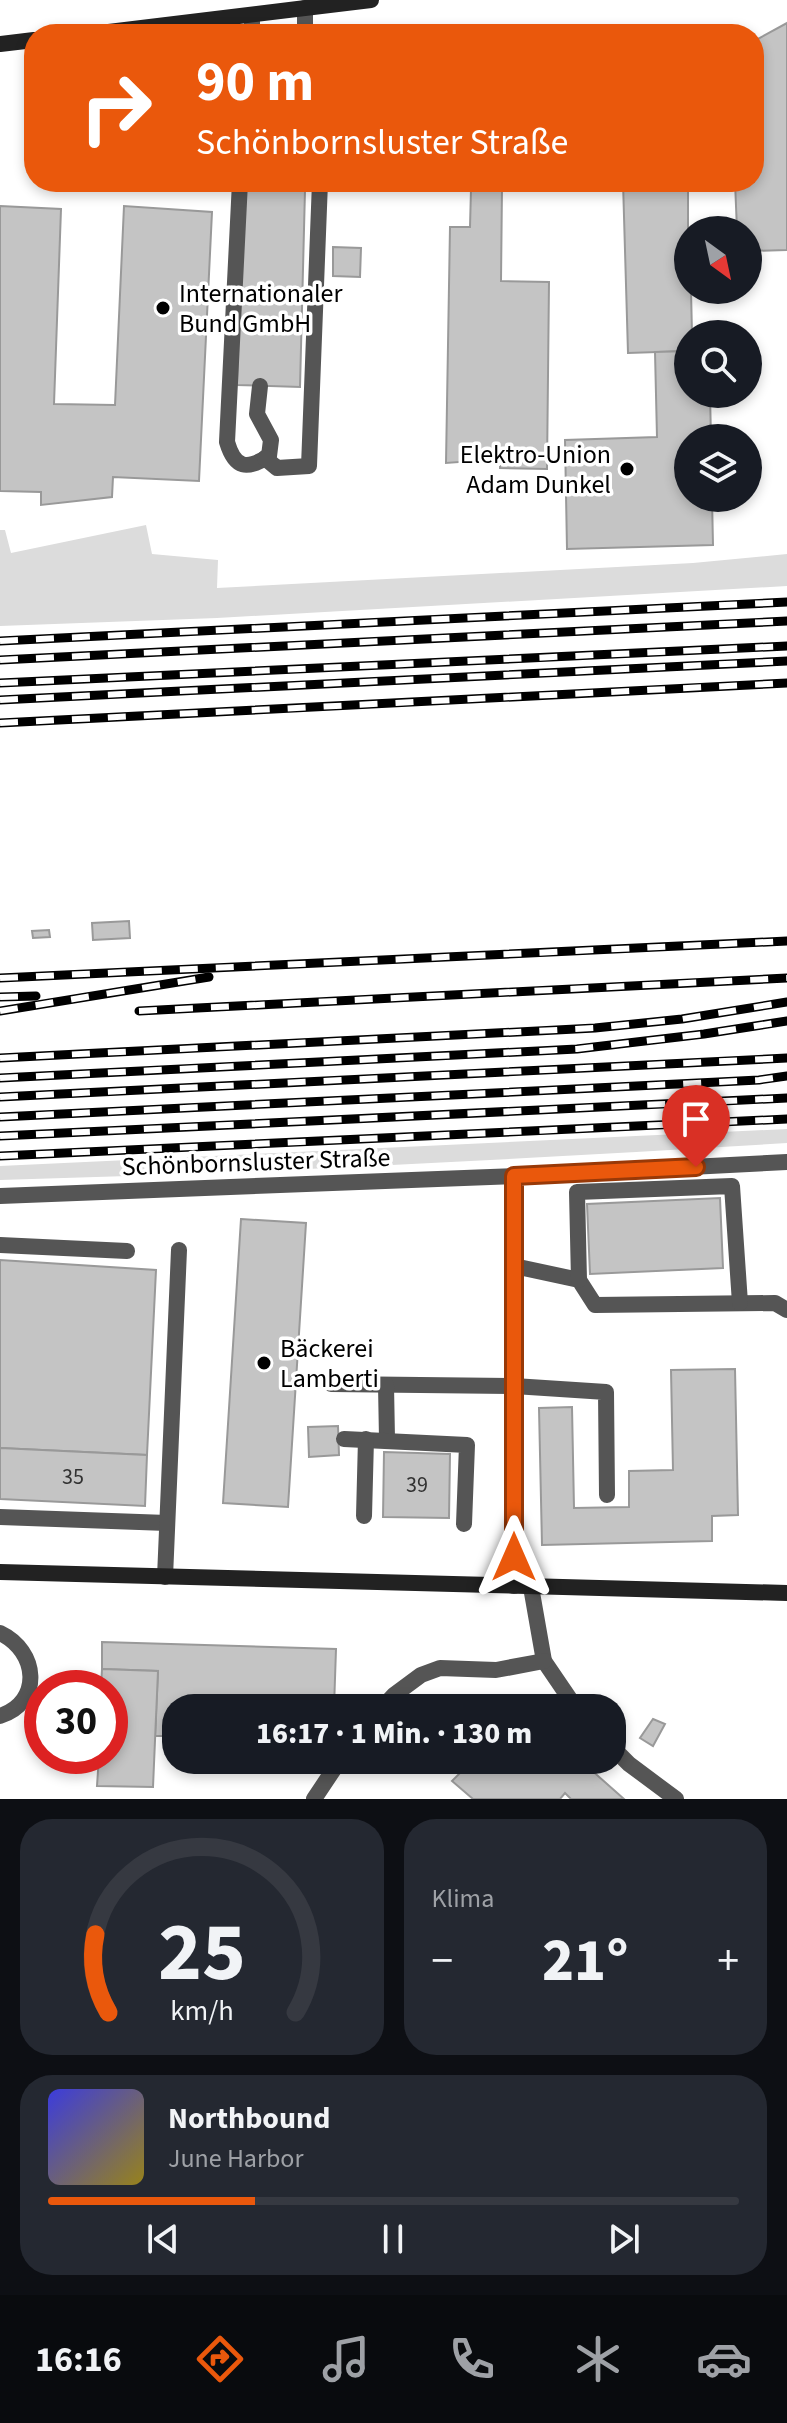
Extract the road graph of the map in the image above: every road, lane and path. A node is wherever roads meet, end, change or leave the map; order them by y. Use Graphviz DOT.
graph roads {
  1 [pos="371,0"];
  2 [pos="305,8"];
  3 [pos="252,15"];
  4 [pos="176,24"];
  5 [pos="252,24"];
  6 [pos="305,24"];
  7 [pos="24,41"];
  8 [pos="0,44"];
  9 [pos="240,192"];
  10 [pos="320,192"];
  11 [pos="260,386"];
  12 [pos="265,458"];
  13 [pos="787,1162"];
  14 [pos="514,1176"];
  15 [pos="0,1196"];
  16 [pos="0,1245"];
  17 [pos="179,1250"];
  18 [pos="127,1251"];
  19 [pos="514,1266"];
  20 [pos="579,1280"];
  21 [pos="740,1303"];
  22 [pos="787,1310"];
  23 [pos="331,1384"];
  24 [pos="386,1385"];
  25 [pos="514,1386"];
  26 [pos="344,1439"];
  27 [pos="366,1439"];
  28 [pos="387,1439"];
  29 [pos="607,1495"];
  30 [pos="364,1516"];
  31 [pos="0,1517"];
  32 [pos="167,1523"];
  33 [pos="464,1524"];
  34 [pos="0,1572"];
  35 [pos="165,1577"];
  36 [pos="514,1586"];
  37 [pos="531,1587"];
  38 [pos="787,1593"];
  39 [pos="0,1633"];
  40 [pos="544,1661"];
  41 [pos="395,1694"];
  42 [pos="566,1694"];
  43 [pos="0,1716"];
  44 [pos="626,1761"];
  45 [pos="331,1774"];
  46 [pos="314,1799"];
  47 [pos="676,1799"];
  1 -- 2 [label="street"];
  2 -- 3 [label="street"];
  2 -- 6 [label="street"];
  3 -- 4 [label="street"];
  3 -- 5 [label="street"];
  7 -- 8 [label="street"];
  9 -- 12 [label="street"];
  10 -- 12 [label="street"];
  11 -- 12 [label="street"];
  13 -- 14 [label="street, Schönbornsluster Straße"];
  14 -- 15 [label="street, Schönbornsluster Straße"];
  14 -- 19 [label="street"];
  16 -- 18 [label="street"];
  17 -- 32 [label="street"];
  19 -- 20 [label="street"];
  19 -- 25 [label="street"];
  20 -- 21 [label="street"];
  20 -- 21 [label="street"];
  21 -- 22 [label="street"];
  23 -- 24 [label="street"];
  24 -- 25 [label="street"];
  24 -- 28 [label="street"];
  25 -- 29 [label="street"];
  25 -- 36 [label="street"];
  26 -- 27 [label="street"];
  27 -- 28 [label="street"];
  27 -- 30 [label="street"];
  28 -- 33 [label="street"];
  31 -- 32 [label="street"];
  32 -- 35 [label="street"];
  34 -- 35 [label="street"];
  35 -- 36 [label="street"];
  36 -- 37 [label="street"];
  37 -- 38 [label="street"];
  37 -- 40 [label="street"];
  39 -- 43 [label="street"];
  40 -- 41 [label="street"];
  40 -- 42 [label="street"];
  44 -- 47 [label="street"];
  45 -- 46 [label="street"];
}
